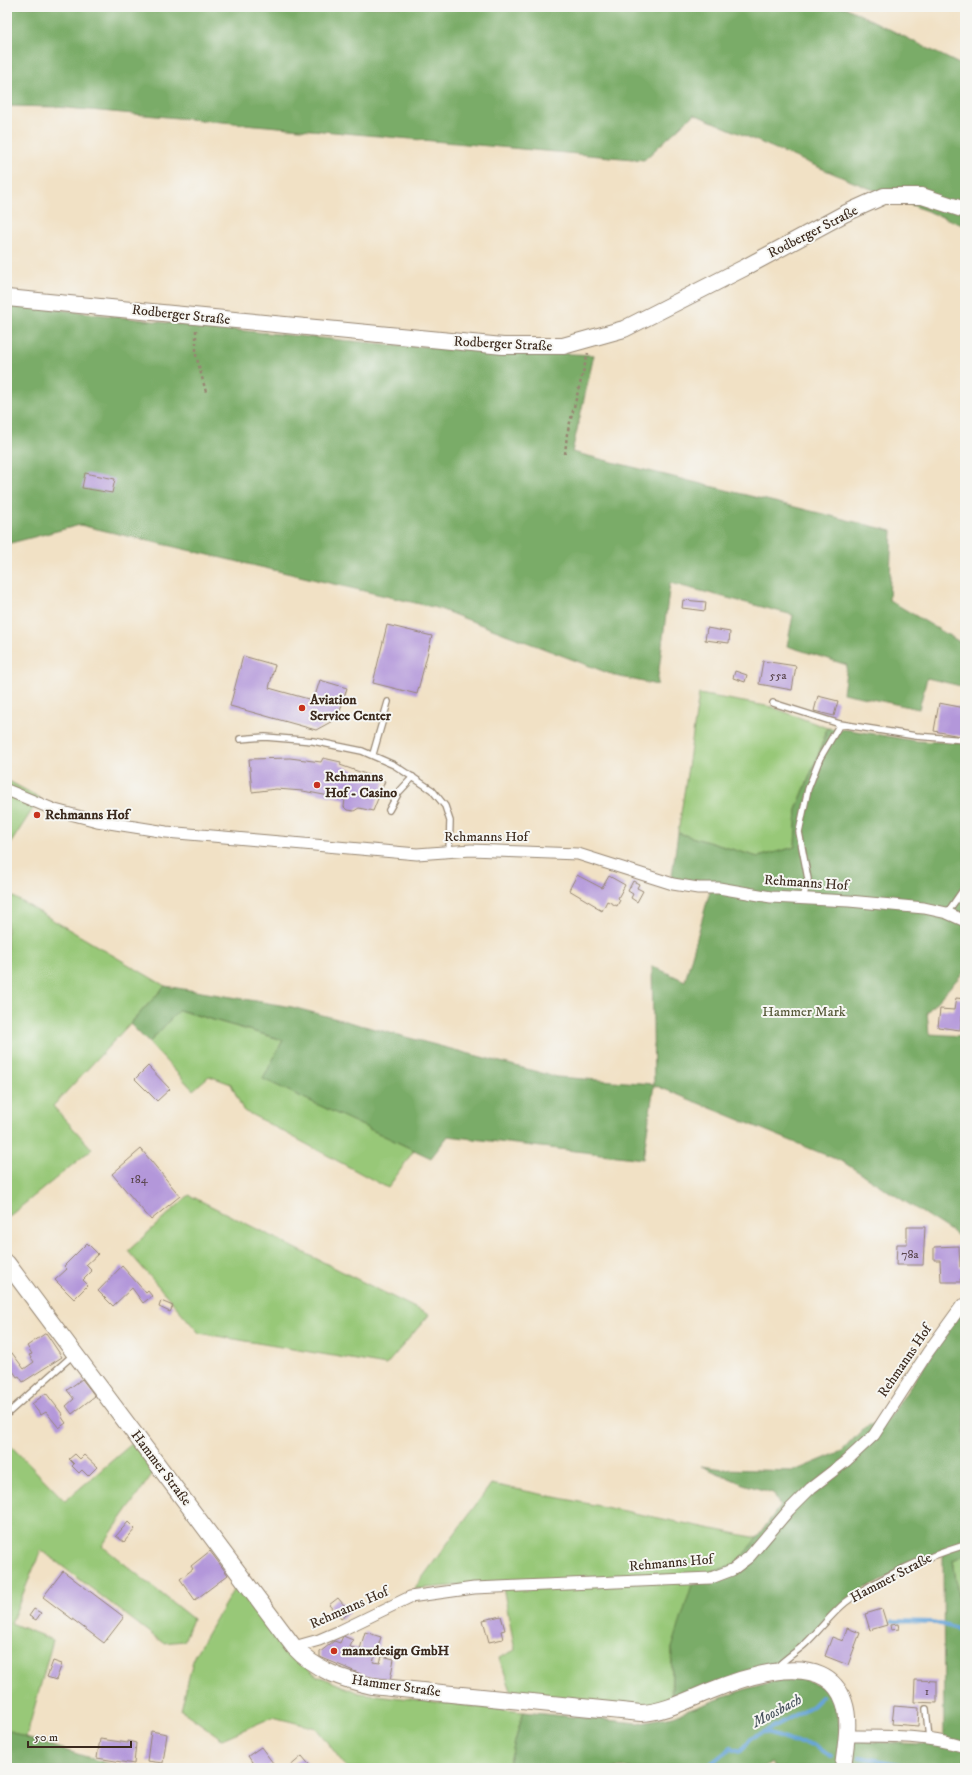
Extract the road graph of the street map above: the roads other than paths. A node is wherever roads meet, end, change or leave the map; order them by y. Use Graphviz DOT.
graph roads {
  1 [pos="965,210"];
  2 [pos="7,298"];
  3 [pos="388,702"];
  4 [pos="773,703"];
  5 [pos="840,724"];
  6 [pos="240,739"];
  7 [pos="965,740"];
  8 [pos="373,754"];
  9 [pos="413,777"];
  10 [pos="7,790"];
  11 [pos="389,810"];
  12 [pos="449,852"];
  13 [pos="965,887"];
  14 [pos="803,899"];
  15 [pos="947,913"];
  16 [pos="965,920"];
  17 [pos="7,1263"];
  18 [pos="962,1305"];
  19 [pos="74,1353"];
  20 [pos="7,1414"];
  21 [pos="965,1545"];
  22 [pos="294,1647"];
  23 [pos="772,1673"];
  24 [pos="926,1709"];
  25 [pos="846,1736"];
  26 [pos="929,1739"];
  27 [pos="965,1747"];
  28 [pos="843,1768"];
  1 -- 2 [label="main road, Rodberger Straße"];
  3 -- 8 [label="lane"];
  4 -- 5 [label="lane"];
  5 -- 7 [label="lane"];
  5 -- 14 [label="lane"];
  6 -- 8 [label="lane"];
  8 -- 9 [label="lane"];
  9 -- 11 [label="lane"];
  9 -- 12 [label="lane"];
  10 -- 12 [label="street, Rehmanns Hof"];
  12 -- 14 [label="street, Rehmanns Hof"];
  13 -- 15 [label="lane"];
  14 -- 15 [label="street, Rehmanns Hof"];
  15 -- 16 [label="street, Rehmanns Hof"];
  17 -- 19 [label="main road, Hammer Straße"];
  18 -- 22 [label="street, Rehmanns Hof"];
  19 -- 20 [label="lane"];
  19 -- 22 [label="main road, Hammer Straße"];
  21 -- 23 [label="lane, Hammer Straße"];
  22 -- 23 [label="main road, Hammer Straße"];
  23 -- 25 [label="main road, Hammer Straße"];
  24 -- 26 [label="lane"];
  25 -- 26 [label="street"];
  25 -- 28 [label="main road, Hammer Straße"];
  26 -- 27 [label="street"];
}
